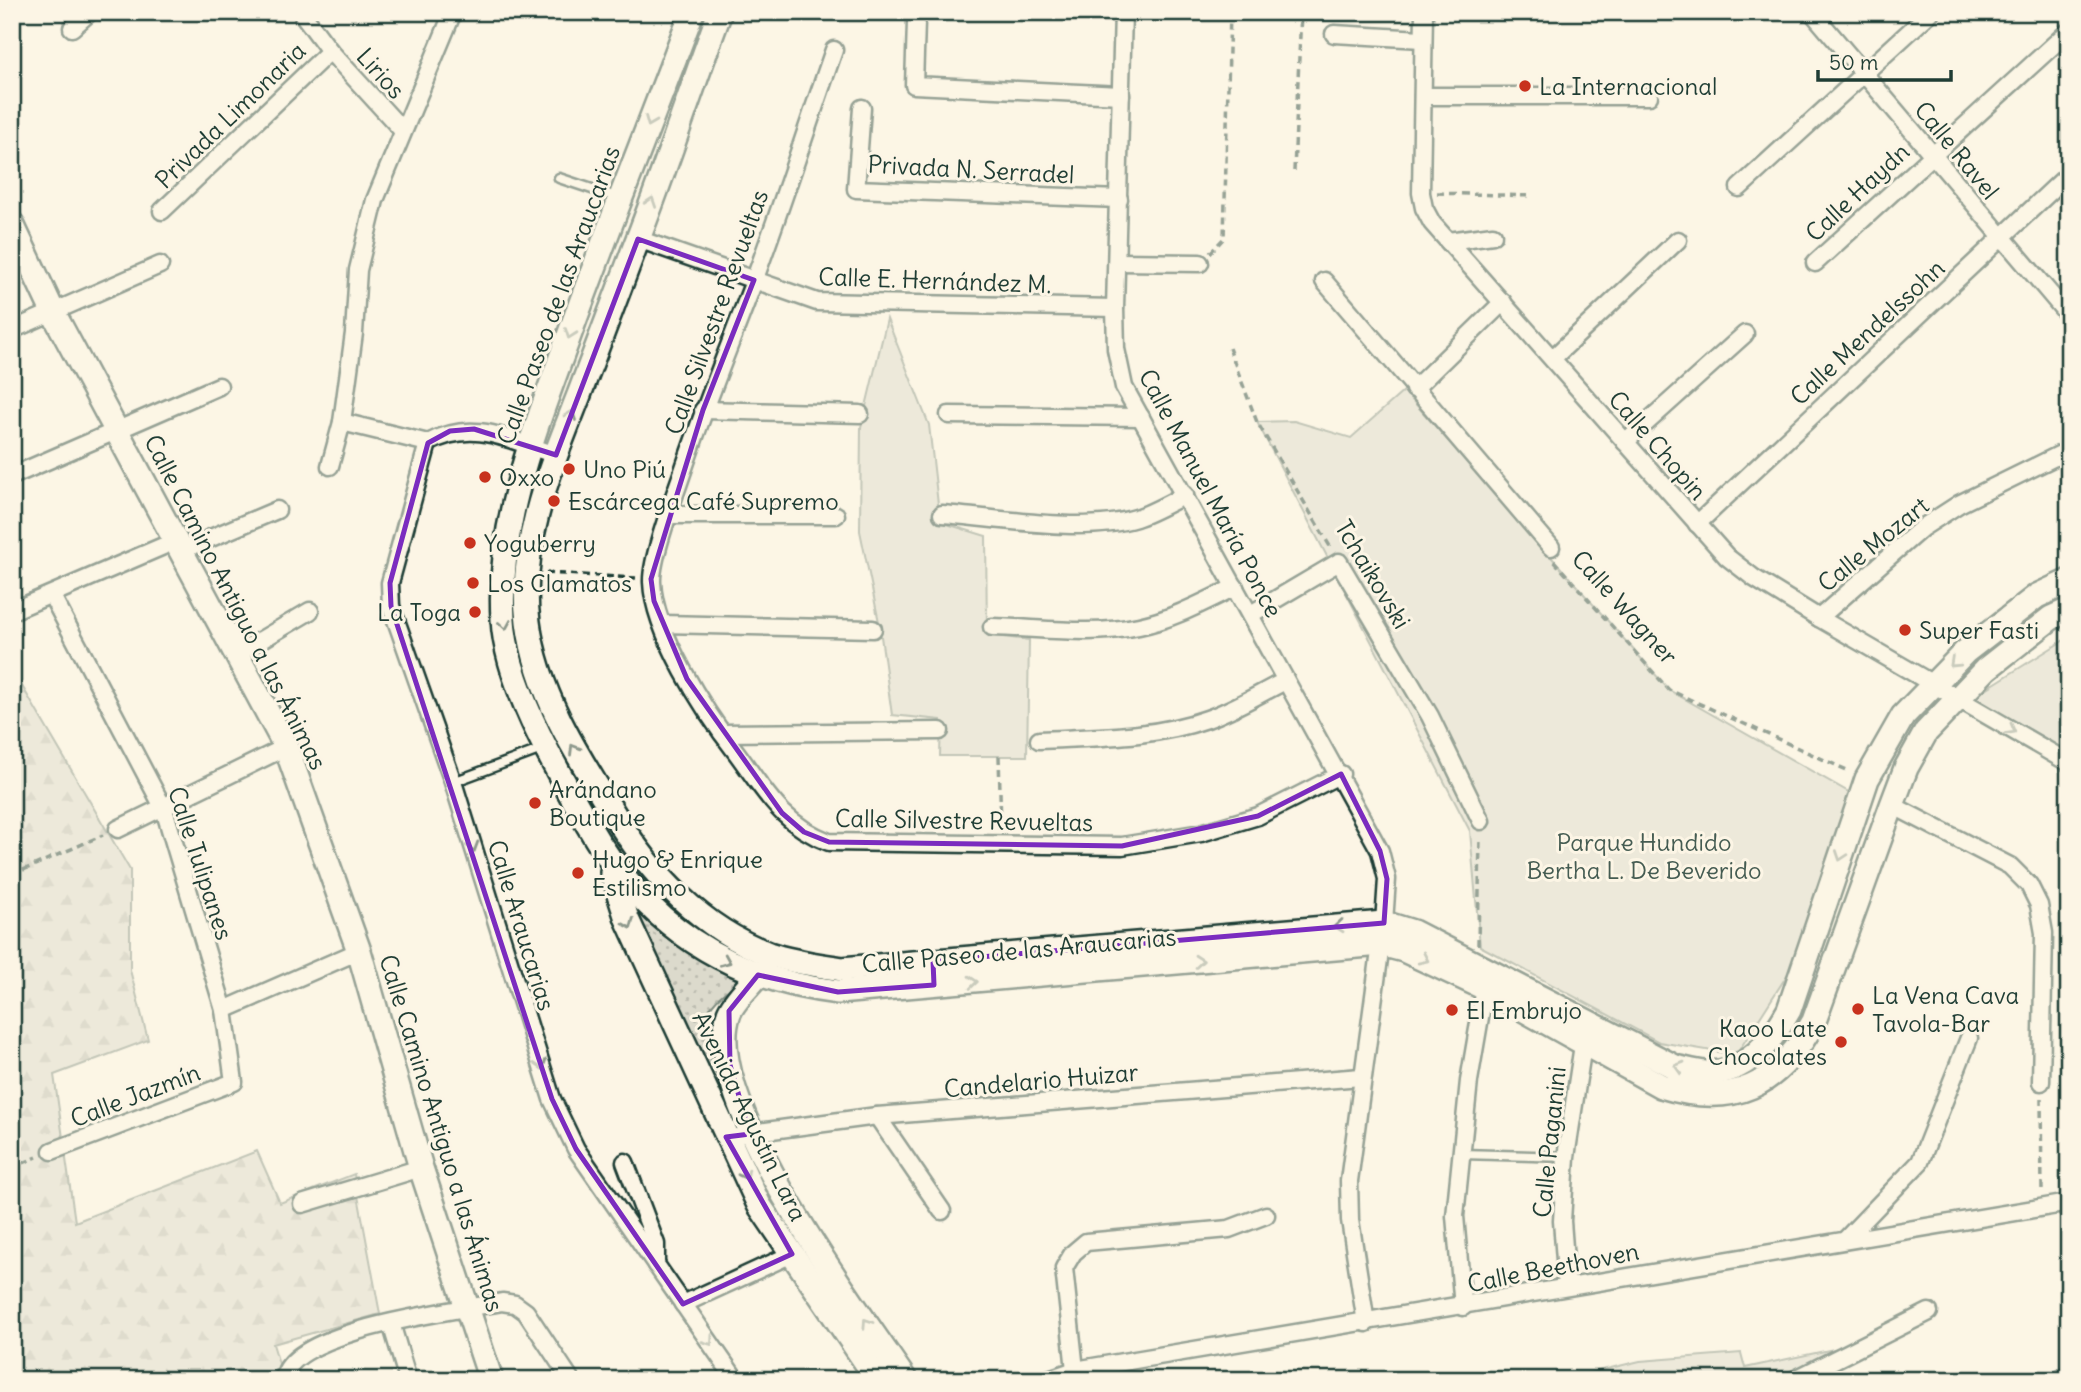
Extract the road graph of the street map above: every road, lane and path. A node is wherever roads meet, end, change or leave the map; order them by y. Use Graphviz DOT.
graph roads {
  1 [pos="90,12"];
  2 [pos="301,12"];
  3 [pos="453,12"];
  4 [pos="692,12"];
  5 [pos="720,12"];
  6 [pos="1123,12"];
  7 [pos="1230,12"];
  8 [pos="1301,12"];
  9 [pos="1424,12"];
  10 [pos="1812,12"];
  11 [pos="1931,12"];
  12 [pos="916,22"];
  13 [pos="72,28"];
  14 [pos="2069,31"];
  15 [pos="1334,34"];
  16 [pos="1422,39"];
  17 [pos="834,50"];
  18 [pos="330,51"];
  19 [pos="1864,72"];
  20 [pos="668,77"];
  21 [pos="692,86"];
  22 [pos="1121,95"];
  23 [pos="1423,96"];
  24 [pos="1649,96"];
  25 [pos="862,108"];
  26 [pos="402,130"];
  27 [pos="1930,155"];
  28 [pos="1294,171"];
  29 [pos="2069,174"];
  30 [pos="559,178"];
  31 [pos="1739,188"];
  32 [pos="1421,193"];
  33 [pos="1532,196"];
  34 [pos="620,198"];
  35 [pos="1119,199"];
  36 [pos="162,211"];
  37 [pos="12,224"];
  38 [pos="1493,235"];
  39 [pos="2000,238"];
  40 [pos="638,239"];
  41 [pos="1678,240"];
  42 [pos="1448,241"];
  43 [pos="1118,262"];
  44 [pos="1200,263"];
  45 [pos="1815,263"];
  46 [pos="160,265"];
  47 [pos="754,280"];
  48 [pos="1324,281"];
  49 [pos="1503,302"];
  50 [pos="1115,308"];
  51 [pos="54,314"];
  52 [pos="2069,316"];
  53 [pos="12,330"];
  54 [pos="1745,334"];
  55 [pos="1229,348"];
  56 [pos="1553,358"];
  57 [pos="219,386"];
  58 [pos="1414,389"];
  59 [pos="703,410"];
  60 [pos="860,414"];
  61 [pos="948,415"];
  62 [pos="1141,417"];
  63 [pos="342,422"];
  64 [pos="118,430"];
  65 [pos="1625,442"];
  66 [pos="428,443"];
  67 [pos="529,446"];
  68 [pos="2069,450"];
  69 [pos="556,455"];
  70 [pos="330,467"];
  71 [pos="12,476"];
  72 [pos="1185,495"];
  73 [pos="277,510"];
  74 [pos="942,514"];
  75 [pos="668,515"];
  76 [pos="836,516"];
  77 [pos="1697,524"];
  78 [pos="178,546"];
  79 [pos="1551,552"];
  80 [pos="1339,562"];
  81 [pos="526,572"];
  82 [pos="652,579"];
  83 [pos="2069,581"];
  84 [pos="1235,587"];
  85 [pos="52,596"];
  86 [pos="2069,610"];
  87 [pos="12,611"];
  88 [pos="310,611"];
  89 [pos="1251,614"];
  90 [pos="1819,618"];
  91 [pos="663,624"];
  92 [pos="992,627"];
  93 [pos="873,629"];
  94 [pos="234,656"];
  95 [pos="1285,681"];
  96 [pos="1932,683"];
  97 [pos="1955,698"];
  98 [pos="940,732"];
  99 [pos="722,733"];
  100 [pos="1040,740"];
  101 [pos="286,747"];
  102 [pos="544,748"];
  103 [pos="999,756"];
  104 [pos="2069,763"];
  105 [pos="1341,774"];
  106 [pos="1867,779"];
  107 [pos="453,782"];
  108 [pos="1892,805"];
  109 [pos="164,809"];
  110 [pos="1480,821"];
  111 [pos="118,829"];
  112 [pos="1001,844"];
  113 [pos="608,859"];
  114 [pos="12,875"];
  115 [pos="1382,934"];
  116 [pos="359,951"];
  117 [pos="933,961"];
  118 [pos="1477,965"];
  119 [pos="758,975"];
  120 [pos="934,985"];
  121 [pos="1485,988"];
  122 [pos="224,1010"];
  123 [pos="1969,1038"];
  124 [pos="1583,1045"];
  125 [pos="1361,1077"];
  126 [pos="233,1082"];
  127 [pos="2041,1082"];
  128 [pos="877,1116"];
  129 [pos="750,1133"];
  130 [pos="726,1137"];
  131 [pos="52,1151"];
  132 [pos="1459,1154"];
  133 [pos="1566,1157"];
  134 [pos="625,1162"];
  135 [pos="12,1168"];
  136 [pos="421,1168"];
  137 [pos="2069,1203"];
  138 [pos="302,1204"];
  139 [pos="2043,1208"];
  140 [pos="942,1211"];
  141 [pos="1266,1215"];
  142 [pos="1846,1239"];
  143 [pos="792,1254"];
  144 [pos="656,1265"];
  145 [pos="1567,1286"];
  146 [pos="683,1304"];
  147 [pos="1464,1307"];
  148 [pos="468,1309"];
  149 [pos="1929,1312"];
  150 [pos="391,1323"];
  151 [pos="1366,1323"];
  152 [pos="1075,1370"];
  153 [pos="2069,1374"];
  154 [pos="284,1380"];
  155 [pos="408,1380"];
  156 [pos="491,1380"];
  157 [pos="571,1380"];
  158 [pos="736,1380"];
  159 [pos="878,1380"];
  160 [pos="905,1380"];
  161 [pos="1046,1380"];
  162 [pos="1794,1380"];
  163 [pos="2057,1380"];
  1 -- 13 [label="street"];
  2 -- 18 [label="street, Lirios"];
  3 -- 26 [label="street"];
  4 -- 20 [label="main road, Calle Paseo de las Araucarias"];
  5 -- 21 [label="main road, Calle Paseo de las Araucarias"];
  6 -- 22 [label="street, Calle Manuel María Ponce"];
  7 -- 44 [label="path"];
  8 -- 28 [label="path"];
  9 -- 16 [label="street, Calle Chopin"];
  10 -- 19 [label="street, Calle Ravel"];
  11 -- 19 [label="street"];
  12 -- 22 [label="street"];
  14 -- 27 [label="street, Calle Haydn"];
  15 -- 16 [label="street"];
  16 -- 23 [label="street, Calle Chopin"];
  17 -- 47 [label="street, Calle Silvestre Revueltas"];
  18 -- 26 [label="street, Lirios"];
  18 -- 36 [label="street, Privada Limonaria"];
  19 -- 27 [label="street, Calle Ravel"];
  19 -- 31 [label="street"];
  20 -- 21 [label="main road"];
  20 -- 34 [label="main road, Calle Paseo de las Araucarias, one-way"];
  40 -- 21 [label="main road, Calle Paseo de las Araucarias, one-way"];
  22 -- 35 [label="street, Calle Manuel María Ponce"];
  23 -- 24 [label="street"];
  23 -- 32 [label="street, Calle Chopin"];
  25 -- 35 [label="street, Privada N. Serradel"];
  26 -- 63 [label="street"];
  27 -- 39 [label="street, Calle Ravel"];
  27 -- 45 [label="street, Calle Haydn"];
  29 -- 39 [label="street, Calle Mendelssohn"];
  30 -- 34 [label="lane"];
  32 -- 33 [label="path"];
  32 -- 42 [label="street, Calle Chopin"];
  34 -- 67 [label="main road, Calle Paseo de las Araucarias, one-way"];
  35 -- 43 [label="street, Calle Manuel María Ponce"];
  37 -- 51 [label="main road, Calle Camino Antiguo a las Ánimas"];
  38 -- 42 [label="street"];
  39 -- 52 [label="street, Calle Ravel"];
  39 -- 77 [label="street, Calle Mendelssohn"];
  40 -- 47 [label="street, Calle E. Hernández M."];
  69 -- 40 [label="main road, Calle Paseo de las Araucarias, one-way"];
  41 -- 56 [label="street"];
  42 -- 49 [label="street, Calle Chopin"];
  43 -- 44 [label="street"];
  43 -- 50 [label="street, Calle Manuel María Ponce"];
  46 -- 51 [label="street"];
  47 -- 50 [label="street, Calle E. Hernández M."];
  47 -- 59 [label="street, Calle Silvestre Revueltas"];
  48 -- 58 [label="street, Calle Wagner"];
  49 -- 56 [label="street, Calle Chopin"];
  49 -- 58 [label="street"];
  50 -- 62 [label="street, Calle Manuel María Ponce"];
  51 -- 53 [label="street"];
  51 -- 64 [label="main road, Calle Camino Antiguo a las Ánimas"];
  54 -- 65 [label="street"];
  55 -- 80 [label="path, Tchaikovski"];
  56 -- 65 [label="street, Calle Chopin"];
  57 -- 64 [label="street"];
  58 -- 79 [label="street, Calle Wagner"];
  59 -- 60 [label="street"];
  59 -- 75 [label="street, Calle Silvestre Revueltas"];
  61 -- 62 [label="street"];
  62 -- 72 [label="street, Calle Manuel María Ponce"];
  63 -- 66 [label="street"];
  63 -- 70 [label="street"];
  64 -- 71 [label="street"];
  64 -- 78 [label="main road, Calle Camino Antiguo a las Ánimas"];
  65 -- 77 [label="street, Calle Chopin"];
  66 -- 67 [label="street"];
  66 -- 107 [label="street, Calle Araucarias"];
  67 -- 69 [label="street"];
  67 -- 102 [label="main road, Calle Paseo de las Araucarias, one-way"];
  68 -- 90 [label="street, Calle Mozart"];
  69 -- 81 [label="main road, Calle Paseo de las Araucarias"];
  72 -- 74 [label="street"];
  72 -- 84 [label="street, Calle Manuel María Ponce"];
  73 -- 78 [label="street"];
  75 -- 76 [label="street"];
  75 -- 82 [label="street, Calle Silvestre Revueltas"];
  77 -- 90 [label="street, Calle Chopin"];
  78 -- 85 [label="street"];
  78 -- 94 [label="main road, Calle Camino Antiguo a las Ánimas"];
  79 -- 106 [label="path, Calle Wagner"];
  80 -- 89 [label="street"];
  80 -- 110 [label="street, Tchaikovski"];
  81 -- 82 [label="path"];
  117 -- 81 [label="main road, Calle Paseo de las Araucarias, one-way"];
  82 -- 91 [label="street, Calle Silvestre Revueltas"];
  83 -- 96 [label="main road, Calle Paseo de las Araucarias, one-way"];
  84 -- 89 [label="street, Calle Manuel María Ponce"];
  84 -- 92 [label="street"];
  85 -- 87 [label="street"];
  85 -- 109 [label="street, Calle Tulipanes"];
  86 -- 97 [label="main road, Calle Paseo de las Araucarias"];
  88 -- 94 [label="street"];
  89 -- 95 [label="street, Calle Manuel María Ponce"];
  90 -- 96 [label="street, Calle Chopin"];
  91 -- 93 [label="street"];
  91 -- 99 [label="street, Calle Silvestre Revueltas"];
  94 -- 101 [label="main road, Calle Camino Antiguo a las Ánimas"];
  95 -- 100 [label="street"];
  95 -- 105 [label="street, Calle Manuel María Ponce"];
  96 -- 97 [label="street, Calle Chopin"];
  96 -- 106 [label="main road, Calle Paseo de las Araucarias"];
  97 -- 104 [label="street, Calle Chopin, one-way"];
  97 -- 108 [label="main road, Calle Paseo de las Araucarias"];
  98 -- 99 [label="street"];
  99 -- 112 [label="street, Calle Silvestre Revueltas"];
  101 -- 109 [label="street"];
  101 -- 116 [label="main road, Calle Camino Antiguo a las Ánimas"];
  102 -- 107 [label="lane"];
  102 -- 113 [label="main road, Calle Paseo de las Araucarias"];
  103 -- 112 [label="path"];
  105 -- 112 [label="street, Calle Silvestre Revueltas"];
  105 -- 115 [label="street, Calle Manuel María Ponce"];
  106 -- 118 [label="main road, Calle Paseo de las Araucarias, one-way"];
  107 -- 144 [label="street, Calle Araucarias, one-way"];
  108 -- 124 [label="main road, Calle Paseo de las Araucarias"];
  108 -- 127 [label="street"];
  109 -- 111 [label="street"];
  109 -- 122 [label="street, Calle Tulipanes"];
  110 -- 118 [label="path"];
  111 -- 114 [label="path"];
  113 -- 119 [label="main road, Calle Paseo de las Araucarias, one-way"];
  113 -- 130 [label="main road, Avenida Agustín Lara, one-way"];
  115 -- 117 [label="main road, Calle Paseo de las Araucarias, one-way"];
  115 -- 118 [label="main road, Calle Paseo de las Araucarias"];
  120 -- 115 [label="main road, Calle Paseo de las Araucarias, one-way"];
  115 -- 121 [label="main road, Calle Paseo de las Araucarias, one-way"];
  115 -- 125 [label="street, Calle Manuel María Ponce"];
  116 -- 122 [label="street"];
  116 -- 136 [label="main road, Calle Camino Antiguo a las Ánimas"];
  117 -- 120 [label="main road"];
  119 -- 120 [label="main road, Calle Paseo de las Araucarias"];
  119 -- 129 [label="main road, Avenida Agustín Lara"];
  121 -- 124 [label="main road, Calle Paseo de las Araucarias"];
  121 -- 132 [label="street"];
  122 -- 126 [label="street, Calle Tulipanes"];
  123 -- 142 [label="street"];
  124 -- 133 [label="street, Calle Paganini"];
  125 -- 128 [label="street, Candelario Huizar"];
  125 -- 151 [label="street, Calle Manuel María Ponce"];
  126 -- 131 [label="street, Calle Jazmín"];
  127 -- 139 [label="path"];
  128 -- 129 [label="street, Candelario Huizar"];
  128 -- 140 [label="street"];
  129 -- 130 [label="street, Candelario Huizar"];
  160 -- 129 [label="main road, Avenida Agustín Lara, one-way"];
  130 -- 143 [label="main road, Avenida Agustín Lara, one-way"];
  131 -- 135 [label="path"];
  132 -- 133 [label="lane"];
  132 -- 147 [label="street"];
  133 -- 145 [label="street, Calle Paganini"];
  134 -- 144 [label="street"];
  136 -- 138 [label="street"];
  136 -- 148 [label="main road, Calle Camino Antiguo a las Ánimas"];
  137 -- 139 [label="street, Calle Beethoven"];
  139 -- 142 [label="street, Calle Beethoven"];
  141 -- 152 [label="street"];
  142 -- 145 [label="street, Calle Beethoven"];
  143 -- 146 [label="street"];
  143 -- 159 [label="main road, Avenida Agustín Lara"];
  144 -- 146 [label="street, Calle Araucarias"];
  145 -- 147 [label="street, Calle Beethoven"];
  146 -- 158 [label="street, Calle Araucarias, one-way"];
  147 -- 151 [label="street, Calle Beethoven"];
  148 -- 150 [label="street"];
  148 -- 156 [label="main road, Calle Camino Antiguo a las Ánimas"];
  148 -- 157 [label="street"];
  149 -- 162 [label="street"];
  150 -- 154 [label="street"];
  150 -- 155 [label="street"];
  151 -- 152 [label="street, Calle Beethoven"];
  152 -- 161 [label="street, Calle Beethoven"];
  153 -- 163 [label="street"];
}
